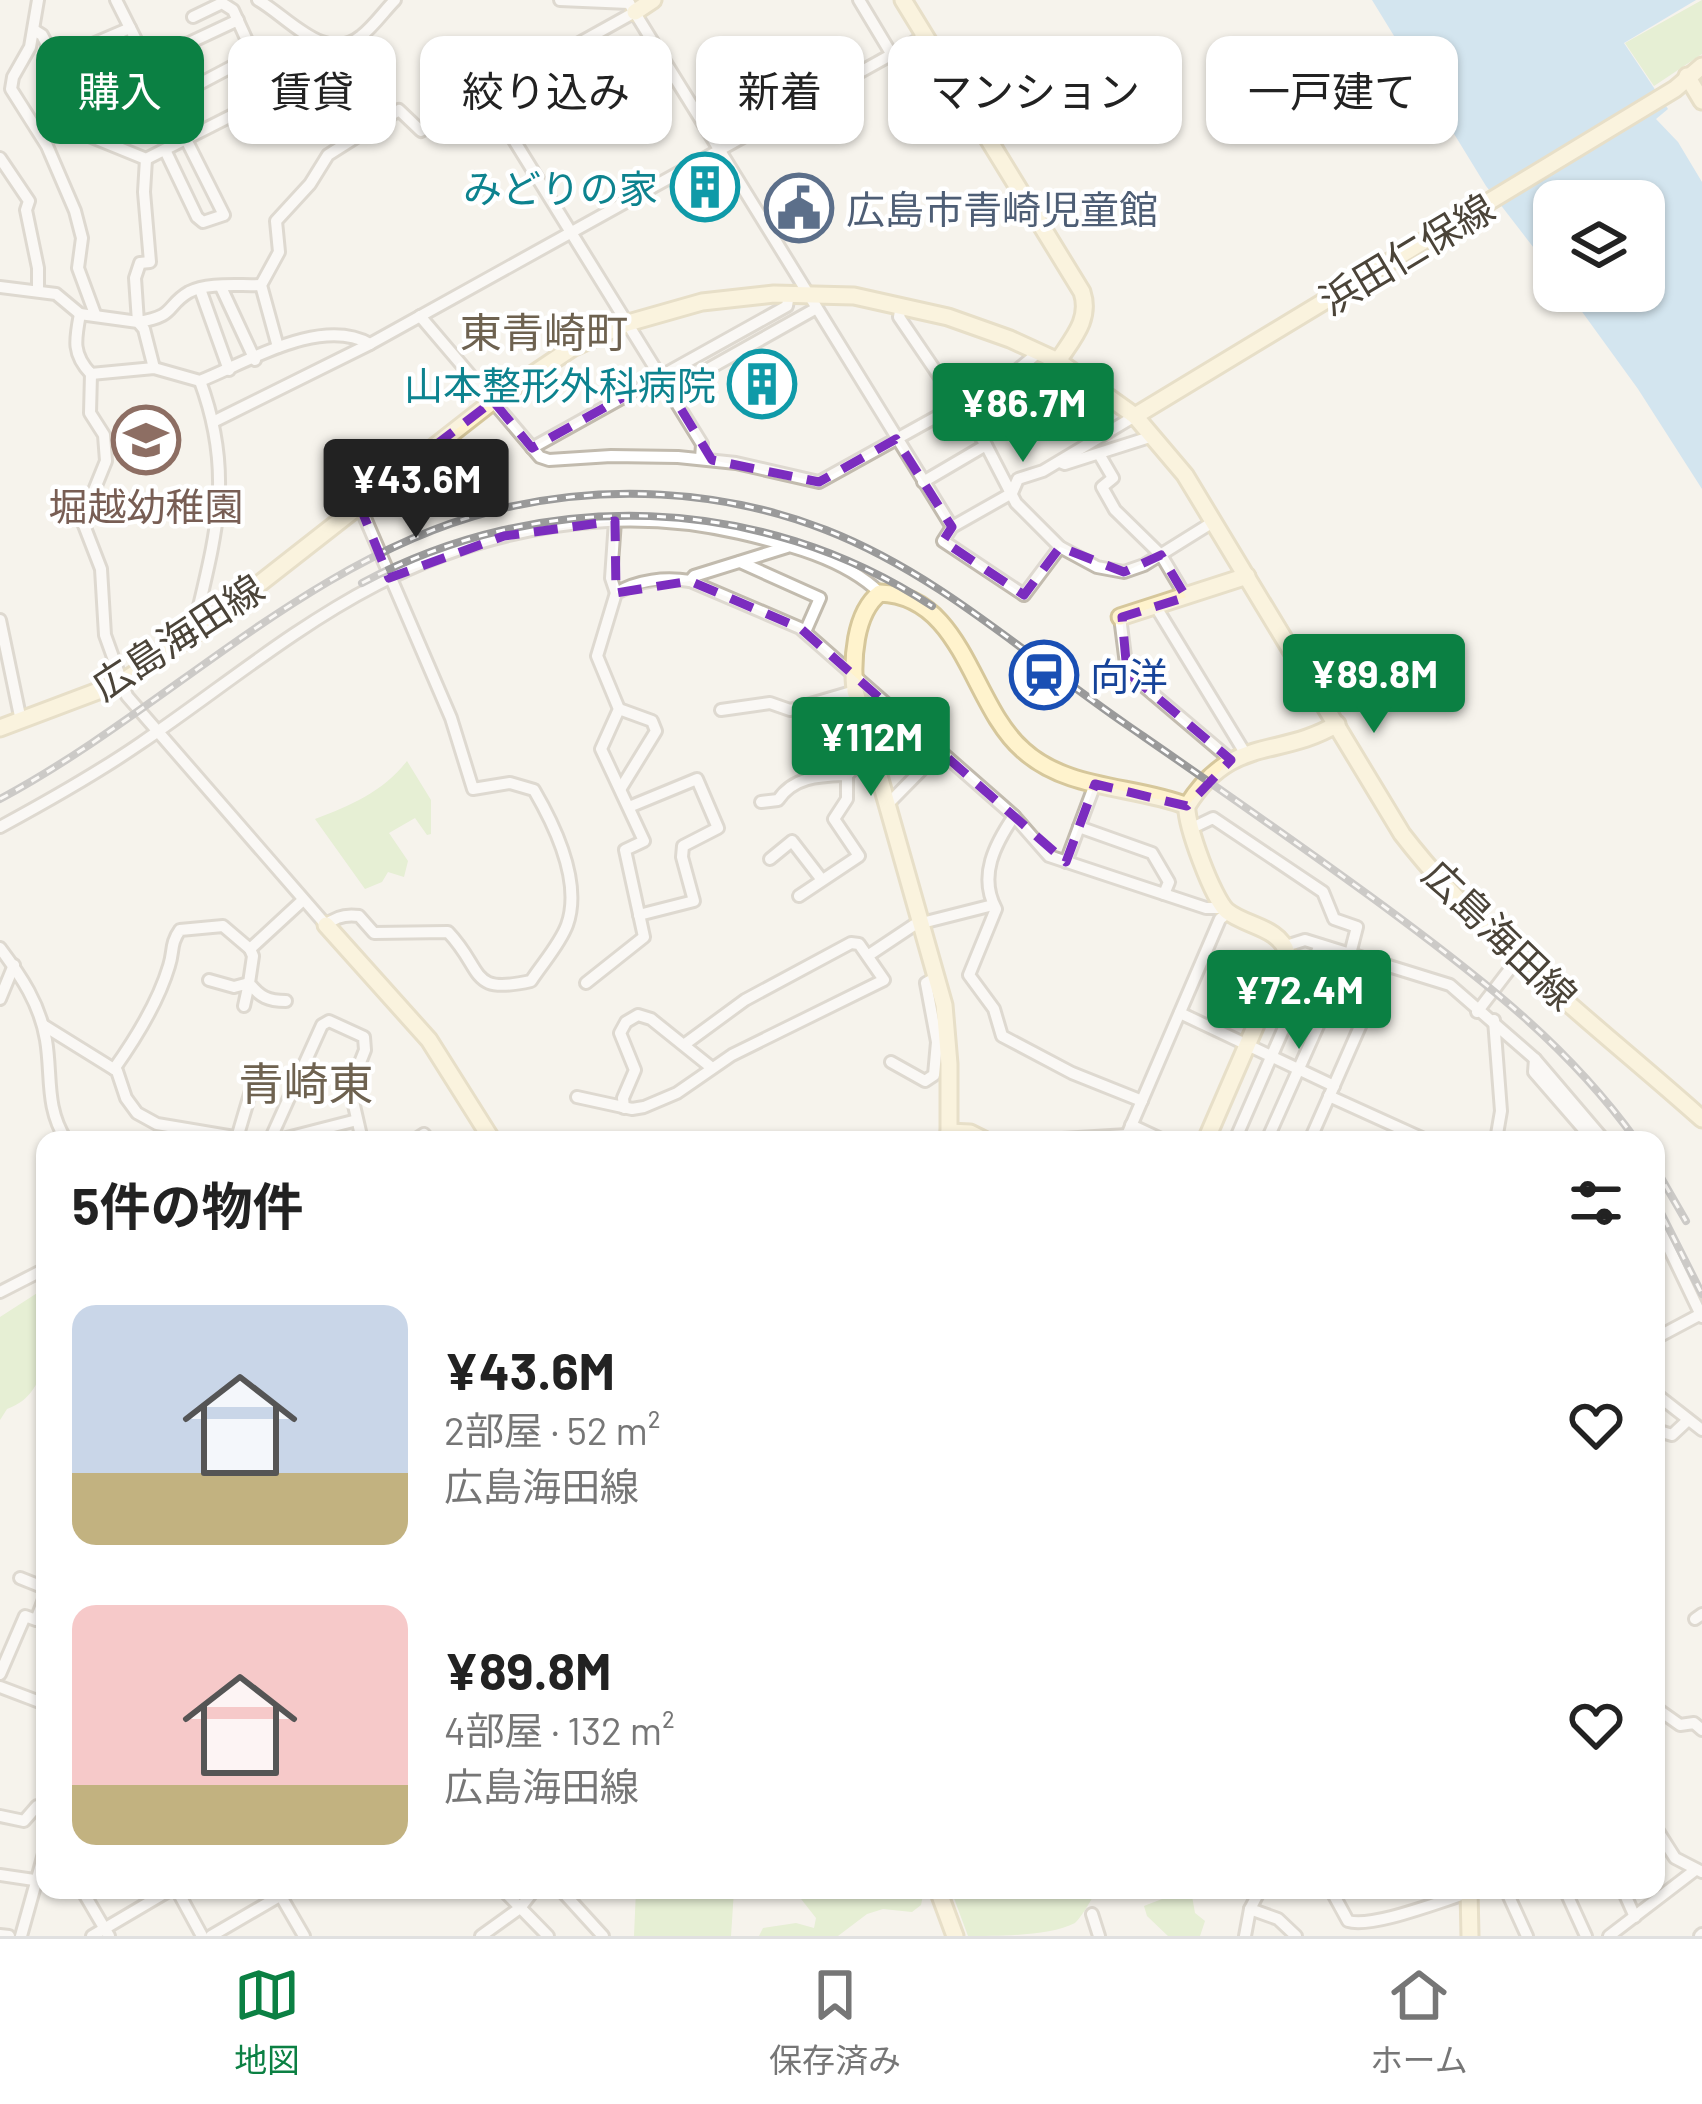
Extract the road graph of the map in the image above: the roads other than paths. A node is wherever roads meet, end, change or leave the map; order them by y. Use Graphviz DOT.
graph roads {
  1 [pos="38,0"];
  2 [pos="116,0"];
  3 [pos="258,0"];
  4 [pos="395,0"];
  5 [pos="560,0"];
  6 [pos="653,0"];
  7 [pos="859,0"];
  8 [pos="903,0"];
  9 [pos="630,5"];
  10 [pos="193,17"];
  11 [pos="238,20"];
  12 [pos="130,28"];
  13 [pos="34,30"];
  14 [pos="43,36"];
  15 [pos="112,36"];
  16 [pos="134,36"];
  17 [pos="245,36"];
  18 [pos="312,36"];
  19 [pos="362,36"];
  20 [pos="580,36"];
  21 [pos="925,36"];
  22 [pos="204,37"];
  23 [pos="888,48"];
  24 [pos="888,57"];
  25 [pos="0,66"];
  26 [pos="13,77"];
  27 [pos="1692,79"];
  28 [pos="1702,101"];
  29 [pos="420,128"];
  30 [pos="111,144"];
  31 [pos="174,144"];
  32 [pos="186,144"];
  33 [pos="516,144"];
  34 [pos="991,144"];
  35 [pos="165,150"];
  36 [pos="718,151"];
  37 [pos="0,158"];
  38 [pos="146,159"];
  39 [pos="569,233"];
  40 [pos="261,285"];
  41 [pos="0,287"];
  42 [pos="221,287"];
  43 [pos="200,289"];
  44 [pos="38,291"];
  45 [pos="803,299"];
  46 [pos="901,307"];
  47 [pos="80,314"];
  48 [pos="94,314"];
  49 [pos="420,316"];
  50 [pos="138,322"];
  51 [pos="628,323"];
  52 [pos="370,344"];
  53 [pos="278,347"];
  54 [pos="1039,352"];
  55 [pos="255,360"];
  56 [pos="1058,362"];
  57 [pos="154,368"];
  58 [pos="229,370"];
  59 [pos="91,374"];
  60 [pos="661,376"];
  61 [pos="200,381"];
  62 [pos="669,391"];
  63 [pos="494,401"];
  64 [pos="960,404"];
  65 [pos="1136,416"];
  66 [pos="215,422"];
  67 [pos="1153,436"];
  68 [pos="896,439"];
  69 [pos="986,445"];
  70 [pos="532,448"];
  71 [pos="1099,454"];
  72 [pos="701,459"];
  73 [pos="1059,461"];
  74 [pos="923,482"];
  75 [pos="1012,494"];
  76 [pos="359,504"];
  77 [pos="615,521"];
  78 [pos="1214,522"];
  79 [pos="952,527"];
  80 [pos="790,546"];
  81 [pos="1060,547"];
  82 [pos="1161,554"];
  83 [pos="740,562"];
  84 [pos="1247,576"];
  85 [pos="389,578"];
  86 [pos="690,581"];
  87 [pos="616,593"];
  88 [pos="880,593"];
  89 [pos="1186,597"];
  90 [pos="1156,607"];
  91 [pos="1120,617"];
  92 [pos="0,620"];
  93 [pos="805,632"];
  94 [pos="192,636"];
  95 [pos="853,672"];
  96 [pos="122,682"];
  97 [pos="855,691"];
  98 [pos="619,709"];
  99 [pos="721,710"];
  100 [pos="906,718"];
  101 [pos="21,721"];
  102 [pos="1337,724"];
  103 [pos="0,728"];
  104 [pos="158,732"];
  105 [pos="872,750"];
  106 [pos="941,750"];
  107 [pos="1238,756"];
  108 [pos="847,775"];
  109 [pos="1095,784"];
  110 [pos="621,788"];
  111 [pos="761,802"];
  112 [pos="888,804"];
  113 [pos="1187,806"];
  114 [pos="629,807"];
  115 [pos="1014,816"];
  116 [pos="1079,826"];
  117 [pos="0,827"];
  118 [pos="1190,829"];
  119 [pos="770,859"];
  120 [pos="1066,862"];
  121 [pos="822,880"];
  122 [pos="1163,894"];
  123 [pos="799,896"];
  124 [pos="302,901"];
  125 [pos="993,905"];
  126 [pos="1226,910"];
  127 [pos="639,915"];
  128 [pos="922,922"];
  129 [pos="326,925"];
  130 [pos="1320,945"];
  131 [pos="1286,946"];
  132 [pos="0,948"];
  133 [pos="250,949"];
  134 [pos="1351,954"];
  135 [pos="868,955"];
  136 [pos="1520,957"];
  137 [pos="14,965"];
  138 [pos="1387,965"];
  139 [pos="937,977"];
  140 [pos="209,980"];
  141 [pos="586,982"];
  142 [pos="249,983"];
  143 [pos="0,999"];
  144 [pos="286,1000"];
  145 [pos="244,1006"];
  146 [pos="1477,1012"];
  147 [pos="1180,1013"];
  148 [pos="1494,1020"];
  149 [pos="43,1025"];
  150 [pos="685,1044"];
  151 [pos="1248,1045"];
  152 [pos="1271,1057"];
  153 [pos="1535,1060"];
  154 [pos="891,1062"];
  155 [pos="712,1068"];
  156 [pos="114,1070"];
  157 [pos="1298,1070"];
  158 [pos="253,1084"];
  159 [pos="1332,1091"];
  160 [pos="577,1097"];
  161 [pos="1142,1101"];
  162 [pos="624,1108"];
  163 [pos="1702,1119"];
  164 [pos="149,1120"];
  165 [pos="357,1120"];
  166 [pos="62,1131"];
  167 [pos="152,1131"];
  168 [pos="172,1131"];
  169 [pos="239,1131"];
  170 [pos="273,1131"];
  171 [pos="325,1131"];
  172 [pos="360,1131"];
  173 [pos="486,1131"];
  174 [pos="949,1131"];
  175 [pos="1129,1131"];
  176 [pos="1210,1131"];
  177 [pos="1239,1131"];
  178 [pos="1271,1131"];
  179 [pos="1314,1131"];
  180 [pos="1409,1131"];
  181 [pos="1498,1131"];
  182 [pos="1586,1131"];
  183 [pos="1596,1131"];
  184 [pos="1665,1241"];
  185 [pos="36,1274"];
  186 [pos="0,1292"];
  187 [pos="1701,1316"];
  188 [pos="1665,1334"];
  189 [pos="1665,1402"];
  190 [pos="1687,1420"];
  191 [pos="1702,1430"];
  192 [pos="1665,1433"];
  193 [pos="20,1578"];
  194 [pos="36,1584"];
  195 [pos="36,1620"];
  196 [pos="0,1674"];
  197 [pos="0,1687"];
  198 [pos="36,1701"];
  199 [pos="1665,1714"];
  200 [pos="1702,1730"];
  201 [pos="36,1808"];
  202 [pos="0,1816"];
  203 [pos="1665,1842"];
  204 [pos="1698,1872"];
  205 [pos="0,1875"];
  206 [pos="36,1875"];
  207 [pos="34,1880"];
  208 [pos="1665,1896"];
  209 [pos="87,1899"];
  210 [pos="159,1899"];
  211 [pos="180,1899"];
  212 [pos="271,1899"];
  213 [pos="286,1899"];
  214 [pos="511,1899"];
  215 [pos="527,1899"];
  216 [pos="569,1899"];
  217 [pos="942,1899"];
  218 [pos="1256,1899"];
  219 [pos="1336,1899"];
  220 [pos="1412,1899"];
  221 [pos="1444,1899"];
  222 [pos="1472,1899"];
  223 [pos="1510,1899"];
  224 [pos="1568,1899"];
  225 [pos="1627,1899"];
  226 [pos="1660,1899"];
  227 [pos="1416,1907"];
  228 [pos="520,1908"];
  229 [pos="1250,1910"];
  230 [pos="1092,1914"];
  231 [pos="1635,1917"];
  232 [pos="107,1932"];
  233 [pos="0,1935"];
  234 [pos="9,1936"];
  235 [pos="20,1936"];
  236 [pos="92,1936"];
  237 [pos="207,1936"];
  238 [pos="304,1936"];
  239 [pos="481,1936"];
  240 [pos="548,1936"];
  241 [pos="603,1936"];
  242 [pos="956,1936"];
  243 [pos="1100,1936"];
  244 [pos="1245,1936"];
  245 [pos="1296,1936"];
  246 [pos="1470,1936"];
  247 [pos="1527,1936"];
  248 [pos="1586,1936"];
  249 [pos="1609,1936"];
  1 -- 13 [label="street"];
  2 -- 12 [label="street"];
  3 -- 18 [label="street"];
  4 -- 19 [label="street"];
  5 -- 9 [label="street"];
  6 -- 9 [label="main road"];
  7 -- 23 [label="street"];
  8 -- 21 [label="main road"];
  9 -- 20 [label="street"];
  9 -- 36 [label="street"];
  10 -- 11 [label="street"];
  11 -- 17 [label="street"];
  11 -- 22 [label="street"];
  12 -- 15 [label="street"];
  12 -- 16 [label="street"];
  13 -- 14 [label="street"];
  13 -- 26 [label="street"];
  24 -- 36 [label="street"];
  25 -- 26 [label="street"];
  26 -- 48 [label="street"];
  27 -- 28 [label="main road"];
  27 -- 65 [label="main road, 浜田仁保線"];
  29 -- 40 [label="street"];
  30 -- 38 [label="street"];
  31 -- 35 [label="street"];
  32 -- 35 [label="street"];
  33 -- 39 [label="street"];
  34 -- 56 [label="main road"];
  35 -- 38 [label="street"];
  36 -- 39 [label="street"];
  36 -- 45 [label="street"];
  37 -- 44 [label="street"];
  38 -- 50 [label="street"];
  39 -- 49 [label="street"];
  39 -- 51 [label="street"];
  40 -- 42 [label="street"];
  40 -- 53 [label="street"];
  41 -- 44 [label="street"];
  42 -- 43 [label="street"];
  42 -- 55 [label="street"];
  43 -- 50 [label="street"];
  43 -- 58 [label="street"];
  44 -- 47 [label="street"];
  45 -- 46 [label="main road, 広島海田線"];
  45 -- 51 [label="main road, 広島海田線"];
  45 -- 60 [label="street"];
  45 -- 62 [label="street"];
  45 -- 68 [label="street"];
  46 -- 54 [label="main road, 広島海田線"];
  46 -- 64 [label="street"];
  47 -- 48 [label="street"];
  47 -- 59 [label="street"];
  48 -- 50 [label="street"];
  49 -- 52 [label="street"];
  49 -- 63 [label="street"];
  50 -- 57 [label="street"];
  51 -- 60 [label="street"];
  51 -- 63 [label="main road, 広島海田線"];
  52 -- 53 [label="street"];
  52 -- 66 [label="street"];
  53 -- 55 [label="street"];
  54 -- 56 [label="main road, 広島海田線"];
  54 -- 64 [label="street"];
  55 -- 58 [label="street"];
  56 -- 65 [label="main road, 広島海田線"];
  57 -- 59 [label="street"];
  57 -- 61 [label="street"];
  58 -- 61 [label="street"];
  59 -- 96 [label="street"];
  60 -- 62 [label="street"];
  60 -- 70 [label="street"];
  61 -- 66 [label="street"];
  62 -- 72 [label="street"];
  63 -- 70 [label="street"];
  63 -- 76 [label="main road, 広島海田線"];
  64 -- 68 [label="street"];
  64 -- 69 [label="street"];
  65 -- 67 [label="main road, 広島海田線"];
  65 -- 73 [label="street"];
  66 -- 94 [label="street"];
  67 -- 71 [label="street"];
  67 -- 78 [label="main road, 広島海田線"];
  68 -- 72 [label="street"];
  68 -- 74 [label="street"];
  69 -- 74 [label="street"];
  69 -- 75 [label="street"];
  70 -- 72 [label="street"];
  71 -- 73 [label="street"];
  71 -- 82 [label="street"];
  73 -- 75 [label="street"];
  74 -- 79 [label="street"];
  75 -- 79 [label="street"];
  75 -- 81 [label="street"];
  76 -- 85 [label="street"];
  76 -- 94 [label="main road, 広島海田線"];
  77 -- 80 [label="street"];
  77 -- 85 [label="street"];
  77 -- 87 [label="street"];
  78 -- 82 [label="street"];
  78 -- 84 [label="main road, 広島海田線"];
  79 -- 81 [label="street"];
  80 -- 83 [label="street"];
  80 -- 88 [label="street"];
  81 -- 82 [label="street"];
  82 -- 89 [label="street"];
  83 -- 86 [label="street"];
  83 -- 93 [label="street"];
  84 -- 89 [label="main road"];
  84 -- 102 [label="main road, 広島海田線"];
  85 -- 104 [label="street"];
  85 -- 129 [label="street"];
  86 -- 87 [label="street"];
  86 -- 93 [label="street"];
  87 -- 98 [label="street"];
  88 -- 95 [label="main road"];
  88 -- 109 [label="main road"];
  89 -- 90 [label="main road"];
  90 -- 91 [label="main road"];
  90 -- 107 [label="street"];
  91 -- 107 [label="street"];
  92 -- 101 [label="street"];
  93 -- 95 [label="street"];
  94 -- 96 [label="main road, 広島海田線"];
  95 -- 97 [label="main road"];
  95 -- 100 [label="street"];
  96 -- 101 [label="main road, 広島海田線"];
  96 -- 104 [label="street"];
  97 -- 99 [label="street"];
  97 -- 105 [label="main road"];
  98 -- 110 [label="street"];
  98 -- 110 [label="street"];
  100 -- 105 [label="street"];
  100 -- 106 [label="street"];
  101 -- 103 [label="main road, 広島海田線"];
  102 -- 107 [label="main road"];
  102 -- 136 [label="main road, 広島海田線"];
  104 -- 117 [label="street"];
  104 -- 124 [label="street"];
  105 -- 108 [label="street"];
  105 -- 112 [label="main road"];
  106 -- 112 [label="street"];
  106 -- 115 [label="street"];
  107 -- 113 [label="main road"];
  108 -- 111 [label="street"];
  108 -- 121 [label="street"];
  109 -- 113 [label="main road"];
  109 -- 116 [label="street"];
  110 -- 114 [label="street"];
  112 -- 128 [label="main road"];
  113 -- 118 [label="main road"];
  114 -- 127 [label="street"];
  114 -- 127 [label="street"];
  115 -- 120 [label="street"];
  115 -- 125 [label="street"];
  116 -- 120 [label="street"];
  116 -- 122 [label="street"];
  118 -- 126 [label="main road"];
  118 -- 134 [label="street"];
  119 -- 121 [label="street"];
  120 -- 122 [label="street"];
  121 -- 123 [label="street"];
  122 -- 126 [label="street"];
  124 -- 129 [label="street"];
  124 -- 133 [label="street"];
  125 -- 128 [label="street"];
  125 -- 161 [label="street"];
  126 -- 131 [label="main road"];
  126 -- 147 [label="street"];
  127 -- 141 [label="street"];
  128 -- 135 [label="street"];
  128 -- 139 [label="main road"];
  129 -- 173 [label="main road"];
  130 -- 131 [label="street"];
  130 -- 134 [label="street"];
  130 -- 152 [label="street"];
  131 -- 151 [label="main road"];
  132 -- 137 [label="street"];
  133 -- 142 [label="street"];
  133 -- 156 [label="street"];
  134 -- 138 [label="street"];
  134 -- 157 [label="street"];
  135 -- 150 [label="street"];
  135 -- 155 [label="street"];
  136 -- 146 [label="street"];
  136 -- 163 [label="main road, 広島海田線"];
  137 -- 143 [label="street"];
  137 -- 149 [label="street"];
  138 -- 146 [label="street"];
  138 -- 159 [label="street"];
  139 -- 154 [label="street"];
  139 -- 174 [label="main road"];
  140 -- 142 [label="street"];
  142 -- 144 [label="street"];
  142 -- 145 [label="street"];
  146 -- 148 [label="street"];
  147 -- 151 [label="street"];
  147 -- 161 [label="street"];
  148 -- 153 [label="street"];
  148 -- 181 [label="street"];
  149 -- 156 [label="street"];
  149 -- 166 [label="street"];
  150 -- 155 [label="street"];
  150 -- 162 [label="street"];
  151 -- 152 [label="street"];
  151 -- 176 [label="main road"];
  152 -- 157 [label="street"];
  152 -- 177 [label="street"];
  153 -- 182 [label="street"];
  153 -- 183 [label="street"];
  155 -- 162 [label="street"];
  156 -- 164 [label="street"];
  157 -- 159 [label="street"];
  157 -- 178 [label="street"];
  158 -- 169 [label="street"];
  159 -- 179 [label="street"];
  159 -- 180 [label="street"];
  160 -- 162 [label="street"];
  161 -- 175 [label="street"];
  164 -- 167 [label="street"];
  164 -- 168 [label="street"];
  165 -- 170 [label="street"];
  165 -- 171 [label="street"];
  165 -- 172 [label="street"];
  184 -- 187 [label="street"];
  185 -- 186 [label="street"];
  187 -- 188 [label="street"];
  189 -- 190 [label="street"];
  190 -- 191 [label="street"];
  190 -- 192 [label="street"];
  193 -- 194 [label="street"];
  195 -- 196 [label="street"];
  197 -- 198 [label="street"];
  199 -- 200 [label="street"];
  201 -- 202 [label="street"];
  203 -- 204 [label="street"];
  204 -- 208 [label="street"];
  205 -- 207 [label="street"];
  206 -- 207 [label="street"];
  207 -- 235 [label="street"];
  209 -- 232 [label="street"];
  210 -- 232 [label="street"];
  211 -- 237 [label="street"];
  212 -- 237 [label="street"];
  213 -- 238 [label="street"];
  214 -- 228 [label="street"];
  215 -- 228 [label="street"];
  216 -- 241 [label="street"];
  217 -- 242 [label="main road"];
  218 -- 229 [label="street"];
  219 -- 227 [label="street"];
  220 -- 227 [label="street"];
  221 -- 227 [label="street"];
  222 -- 246 [label="main road"];
  223 -- 247 [label="street"];
  224 -- 248 [label="street"];
  225 -- 231 [label="street"];
  226 -- 231 [label="street"];
  228 -- 239 [label="street"];
  228 -- 240 [label="street"];
  229 -- 244 [label="street"];
  229 -- 245 [label="street"];
  230 -- 243 [label="street"];
  231 -- 249 [label="street"];
  232 -- 236 [label="street"];
  233 -- 234 [label="street"];
}
